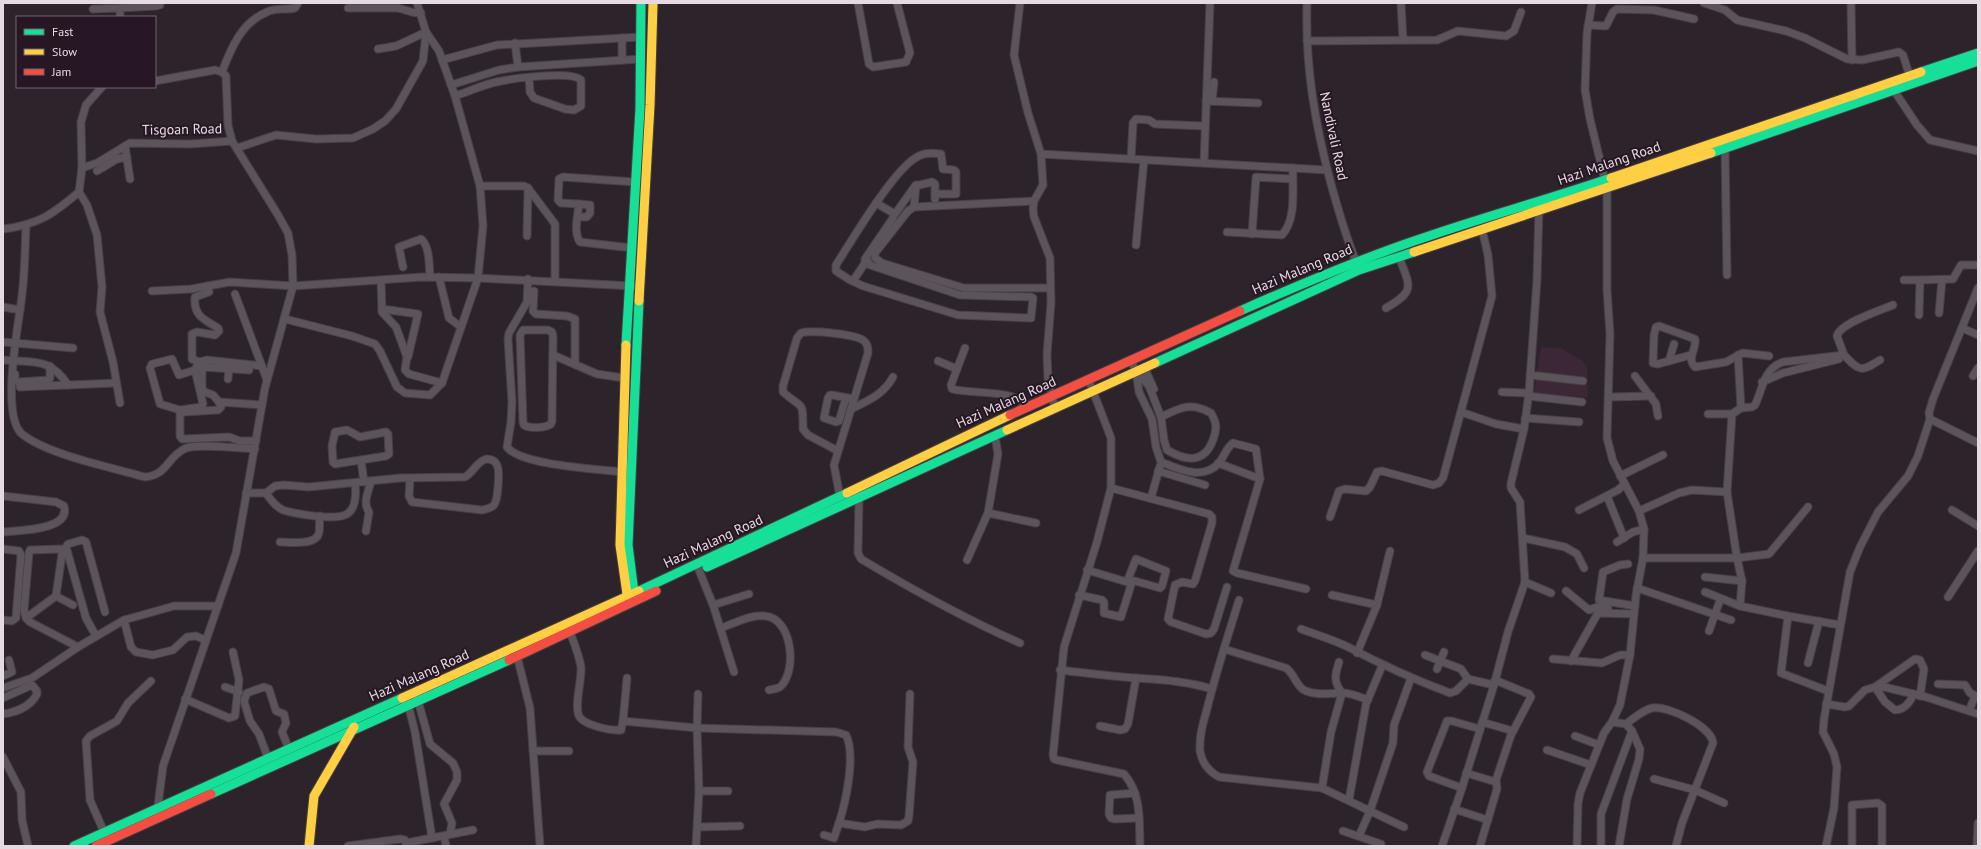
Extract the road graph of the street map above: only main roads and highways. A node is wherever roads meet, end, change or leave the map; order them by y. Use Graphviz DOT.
graph roads {
  1 [pos="641,3"];
  2 [pos="653,3"];
  3 [pos="1978,54"];
  4 [pos="1978,61"];
  5 [pos="1891,87"];
  6 [pos="1607,185"];
  7 [pos="1358,266"];
  8 [pos="1230,316"];
  9 [pos="1234,326"];
  10 [pos="698,568"];
  11 [pos="631,598"];
  12 [pos="516,651"];
  13 [pos="417,695"];
  14 [pos="354,724"];
  15 [pos="342,729"];
  16 [pos="202,788"];
  17 [pos="206,798"];
  18 [pos="157,815"];
  19 [pos="74,846"];
  20 [pos="96,846"];
  21 [pos="309,846"];
  1 -- 11 [label="main road"];
  2 -- 11 [label="main road"];
  3 -- 5 [label="main road, Hazi Malang Road"];
  4 -- 5 [label="main road, Hazi Malang Road"];
  5 -- 6 [label="main road, Hazi Malang Road"];
  5 -- 6 [label="main road, Hazi Malang Road"];
  6 -- 7 [label="main road, Hazi Malang Road"];
  6 -- 7 [label="main road, Hazi Malang Road"];
  7 -- 8 [label="main road, Hazi Malang Road"];
  7 -- 9 [label="main road, Hazi Malang Road"];
  8 -- 9 [label="main road"];
  8 -- 10 [label="main road, Hazi Malang Road"];
  9 -- 10 [label="main road, Hazi Malang Road"];
  10 -- 11 [label="main road, Hazi Malang Road"];
  11 -- 12 [label="main road, Hazi Malang Road"];
  11 -- 12 [label="main road, Hazi Malang Road"];
  12 -- 13 [label="main road, Hazi Malang Road"];
  13 -- 14 [label="main road, Hazi Malang Road"];
  13 -- 14 [label="main road, Hazi Malang Road"];
  14 -- 15 [label="main road, Hazi Malang Road"];
  14 -- 21 [label="main road"];
  15 -- 16 [label="main road, Hazi Malang Road"];
  15 -- 17 [label="main road, Hazi Malang Road"];
  16 -- 17 [label="main road"];
  16 -- 18 [label="main road, Hazi Malang Road"];
  17 -- 18 [label="main road, Hazi Malang Road"];
  18 -- 19 [label="main road, Hazi Malang Road"];
  18 -- 20 [label="main road, Hazi Malang Road"];
}
